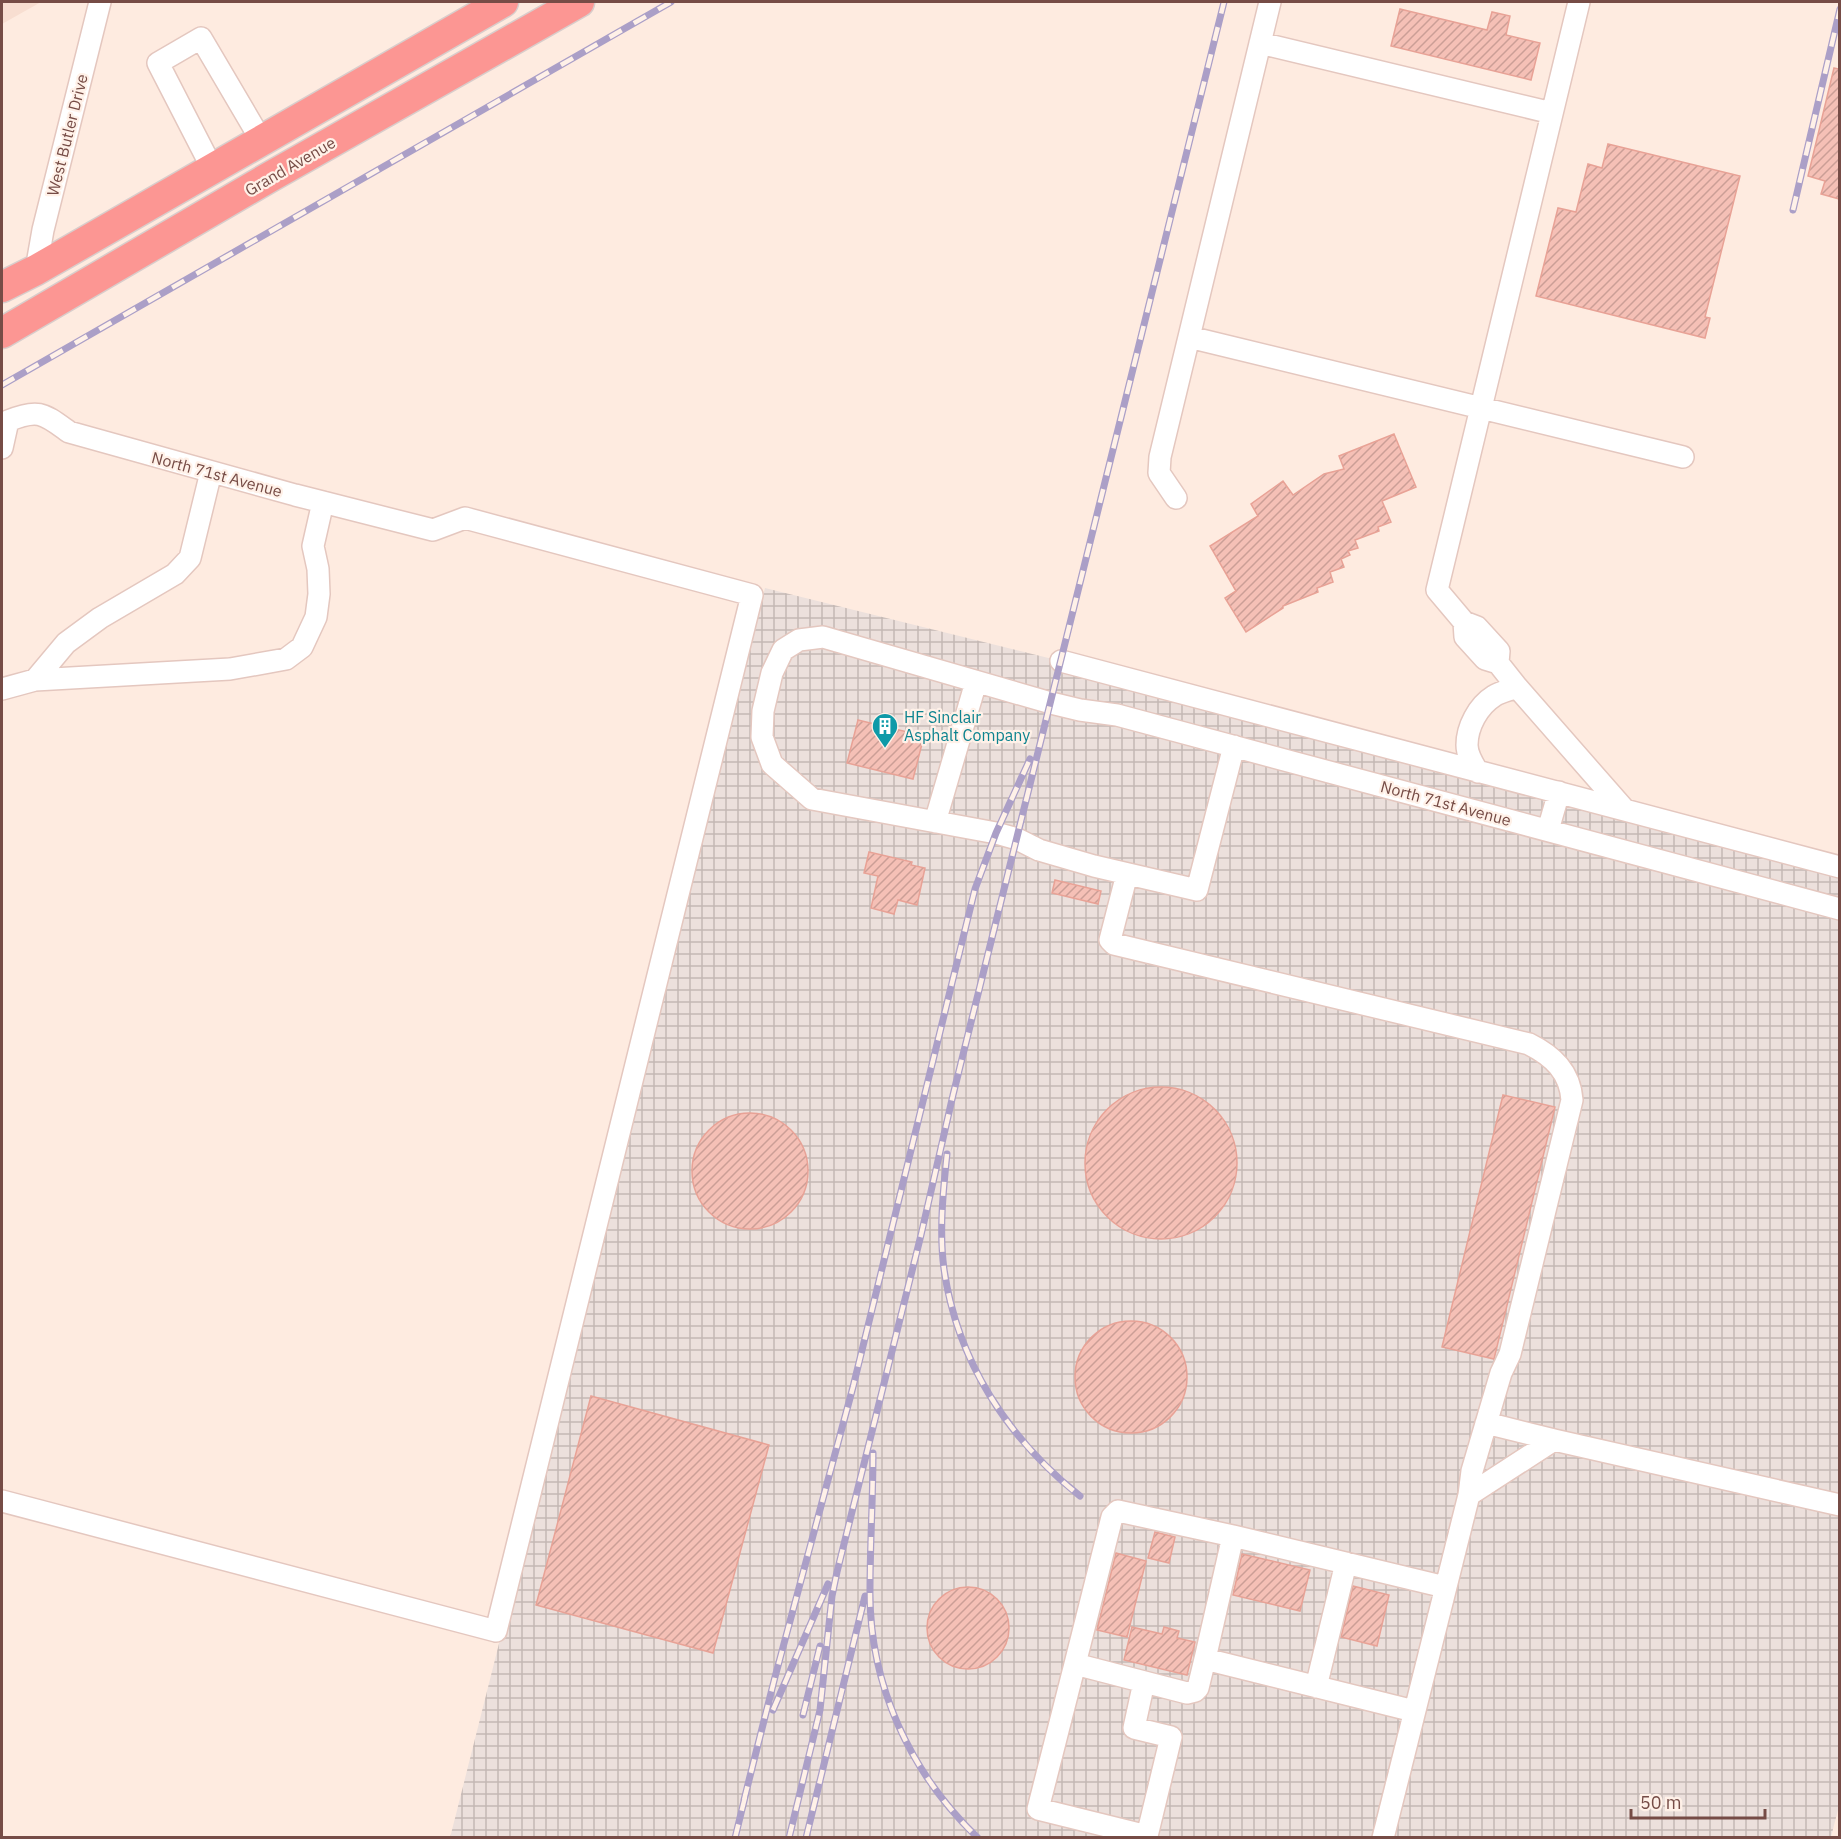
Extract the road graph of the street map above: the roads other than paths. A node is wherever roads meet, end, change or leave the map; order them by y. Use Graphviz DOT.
graph roads {
  1 [pos="100,2"];
  2 [pos="502,2"];
  3 [pos="1270,2"];
  4 [pos="1579,2"];
  5 [pos="570,4"];
  6 [pos="1260,44"];
  7 [pos="1552,113"];
  8 [pos="261,140"];
  9 [pos="212,168"];
  10 [pos="36,270"];
  11 [pos="2,287"];
  12 [pos="2,333"];
  13 [pos="1189,337"];
  14 [pos="1481,407"];
  15 [pos="2,448"];
  16 [pos="1683,457"];
  17 [pos="211,472"];
  18 [pos="1176,498"];
  19 [pos="322,502"];
  20 [pos="1061,661"];
  21 [pos="35,680"];
  22 [pos="976,682"];
  23 [pos="1517,687"];
  24 [pos="2,689"];
  25 [pos="1234,746"];
  26 [pos="1478,772"];
  27 [pos="1560,792"];
  28 [pos="1623,808"];
  29 [pos="935,822"];
  30 [pos="1548,830"];
  31 [pos="1839,867"];
  32 [pos="1127,874"];
  33 [pos="1839,909"];
  34 [pos="1486,1423"];
  35 [pos="1554,1440"];
  36 [pos="1469,1495"];
  37 [pos="2,1501"];
  38 [pos="1839,1505"];
  39 [pos="1233,1536"];
  40 [pos="1346,1563"];
  41 [pos="1445,1587"];
  42 [pos="1205,1659"];
  43 [pos="1075,1664"];
  44 [pos="1144,1682"];
  45 [pos="1316,1687"];
  46 [pos="1414,1711"];
  47 [pos="1383,1838"];
  1 -- 10 [label="street, West Butler Drive"];
  2 -- 8 [label="highway"];
  3 -- 6 [label="street"];
  4 -- 7 [label="street"];
  5 -- 12 [label="highway, Grand Avenue"];
  6 -- 7 [label="street"];
  6 -- 13 [label="street"];
  7 -- 14 [label="street"];
  8 -- 9 [label="highway"];
  8 -- 9 [label="street"];
  9 -- 10 [label="highway"];
  10 -- 11 [label="highway"];
  13 -- 14 [label="street"];
  13 -- 18 [label="street"];
  14 -- 16 [label="street"];
  14 -- 23 [label="street"];
  15 -- 17 [label="street, North 71st Avenue"];
  17 -- 19 [label="street, North 71st Avenue"];
  17 -- 21 [label="street"];
  19 -- 21 [label="street"];
  19 -- 37 [label="street, North 71st Avenue"];
  20 -- 26 [label="street"];
  21 -- 24 [label="street"];
  22 -- 25 [label="street, North 71st Avenue"];
  22 -- 29 [label="street"];
  22 -- 29 [label="street, North 71st Avenue"];
  23 -- 26 [label="street"];
  23 -- 28 [label="street"];
  25 -- 30 [label="street, North 71st Avenue"];
  25 -- 32 [label="street, North 71st Avenue"];
  26 -- 27 [label="street"];
  27 -- 28 [label="street"];
  27 -- 30 [label="street"];
  28 -- 31 [label="street"];
  29 -- 32 [label="street, North 71st Avenue"];
  30 -- 33 [label="street, North 71st Avenue"];
  32 -- 34 [label="street"];
  34 -- 35 [label="street"];
  34 -- 36 [label="street"];
  35 -- 36 [label="street"];
  35 -- 38 [label="street"];
  36 -- 41 [label="street"];
  39 -- 40 [label="street"];
  39 -- 42 [label="street"];
  39 -- 43 [label="street"];
  40 -- 41 [label="street"];
  40 -- 45 [label="street"];
  41 -- 46 [label="street"];
  42 -- 44 [label="street"];
  42 -- 45 [label="street"];
  43 -- 44 [label="street"];
  43 -- 44 [label="street"];
  45 -- 46 [label="street"];
  46 -- 47 [label="street"];
}
